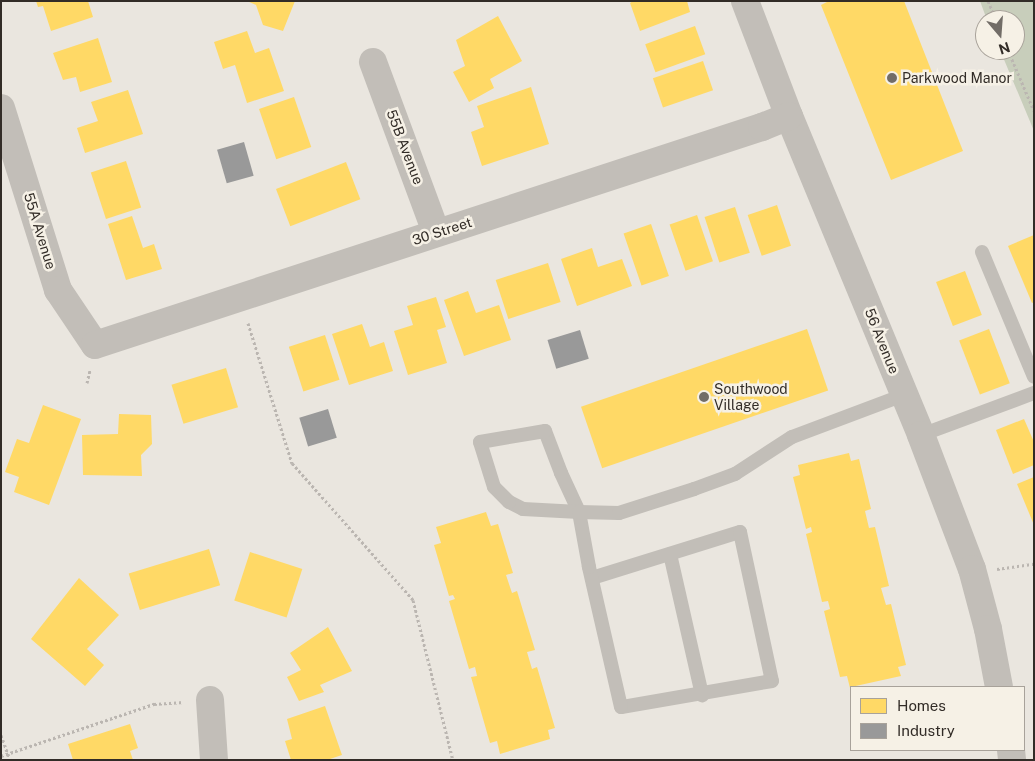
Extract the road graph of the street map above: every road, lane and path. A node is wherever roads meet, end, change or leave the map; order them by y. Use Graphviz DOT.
graph roads {
  1 [pos="745,1"];
  2 [pos="1012,60"];
  3 [pos="373,62"];
  4 [pos="1,108"];
  5 [pos="1034,111"];
  6 [pos="789,116"];
  7 [pos="436,232"];
  8 [pos="982,252"];
  9 [pos="249,326"];
  10 [pos="95,345"];
  11 [pos="1034,377"];
  12 [pos="1034,393"];
  13 [pos="904,395"];
  14 [pos="921,435"];
  15 [pos="579,512"];
  16 [pos="670,554"];
  17 [pos="1034,564"];
  18 [pos="1010,567"];
  19 [pos="592,578"];
  20 [pos="999,686"];
  21 [pos="702,695"];
  22 [pos="210,700"];
  23 [pos="154,704"];
  24 [pos="1,735"];
  25 [pos="8,754"];
  26 [pos="1,756"];
  27 [pos="10,760"];
  28 [pos="214,760"];
  29 [pos="453,760"];
  1 -- 6 [label="street, 56 Avenue"];
  2 -- 5 [label="path"];
  3 -- 7 [label="street, 55B Avenue"];
  4 -- 10 [label="street, 55A Avenue"];
  6 -- 7 [label="street, 30 Street"];
  6 -- 13 [label="street, 56 Avenue"];
  7 -- 10 [label="street, 30 Street"];
  8 -- 11 [label="lane"];
  9 -- 29 [label="path"];
  12 -- 14 [label="lane"];
  13 -- 14 [label="street, 56 Avenue"];
  13 -- 15 [label="lane"];
  14 -- 20 [label="street, 56 Avenue"];
  15 -- 15 [label="lane"];
  15 -- 19 [label="lane"];
  16 -- 19 [label="lane"];
  16 -- 21 [label="lane"];
  16 -- 21 [label="lane"];
  17 -- 18 [label="path"];
  19 -- 21 [label="lane"];
  22 -- 28 [label="street"];
  23 -- 25 [label="path"];
  24 -- 25 [label="path"];
  25 -- 26 [label="path"];
  25 -- 27 [label="path"];
}
